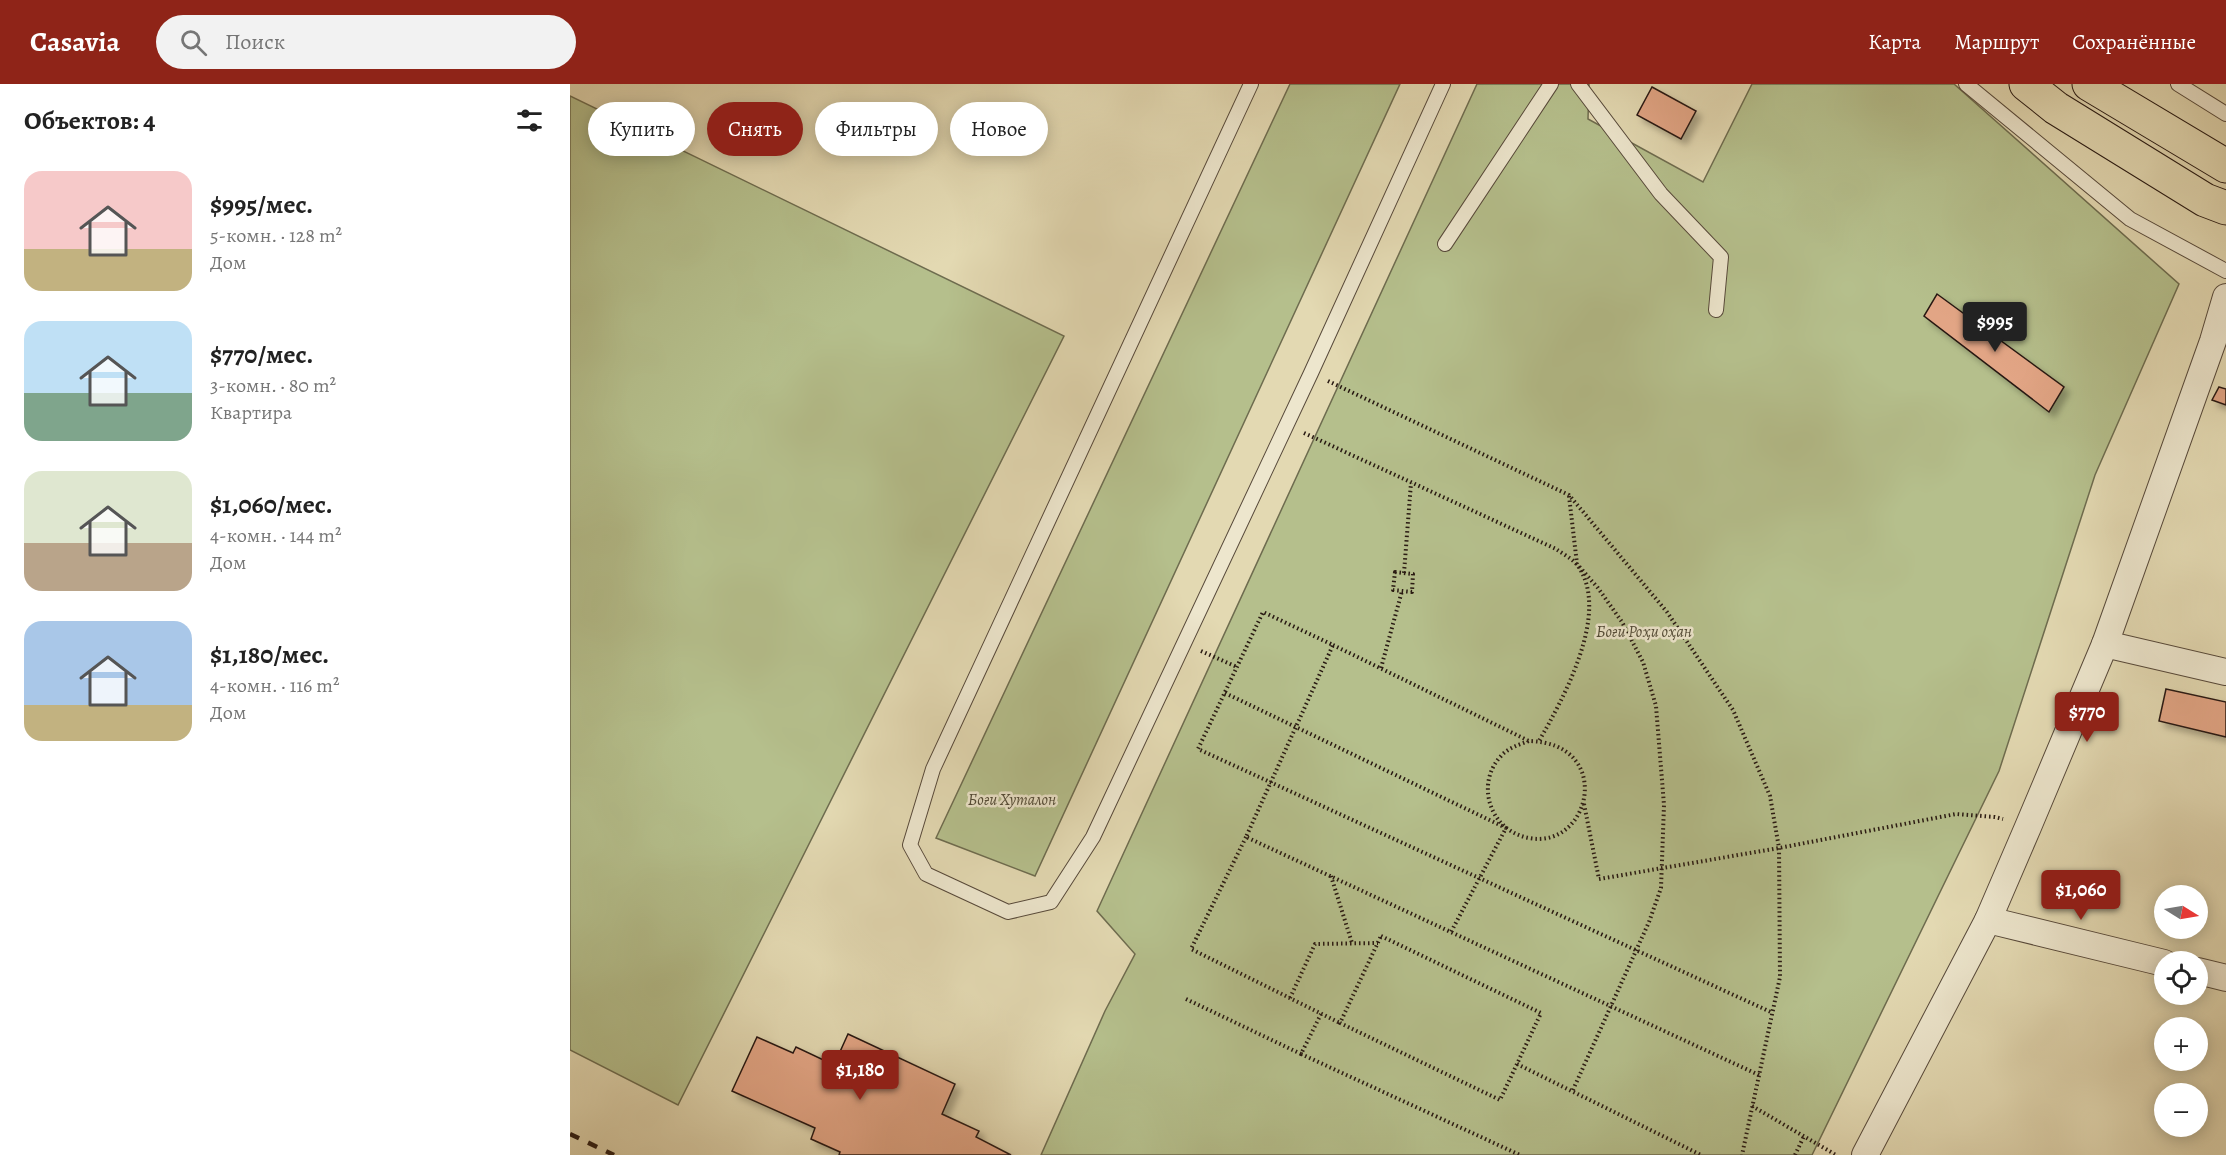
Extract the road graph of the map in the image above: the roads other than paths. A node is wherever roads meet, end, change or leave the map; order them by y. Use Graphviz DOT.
graph roads {
  1 [pos="1251,84"];
  2 [pos="1443,84"];
  3 [pos="1551,84"];
  4 [pos="1578,84"];
  5 [pos="1966,84"];
  6 [pos="2026,84"];
  7 [pos="2089,84"];
  8 [pos="2178,84"];
  9 [pos="2226,114"];
  10 [pos="2226,166"];
  11 [pos="2226,208"];
  12 [pos="1445,244"];
  13 [pos="2226,272"];
  14 [pos="2226,297"];
  15 [pos="1716,310"];
  16 [pos="2105,644"];
  17 [pos="2226,672"];
  18 [pos="1988,920"];
  19 [pos="2154,961"];
  20 [pos="2208,974"];
  21 [pos="2226,978"];
  22 [pos="1865,1155"];
  1 -- 2 [label="lane"];
  3 -- 12 [label="lane"];
  4 -- 15 [label="lane"];
  5 -- 13 [label="lane"];
  6 -- 11 [label="main road"];
  7 -- 10 [label="main road"];
  8 -- 9 [label="lane"];
  14 -- 16 [label="street"];
  16 -- 17 [label="street"];
  16 -- 18 [label="street"];
  18 -- 19 [label="street"];
  18 -- 22 [label="street"];
  20 -- 21 [label="street"];
}
